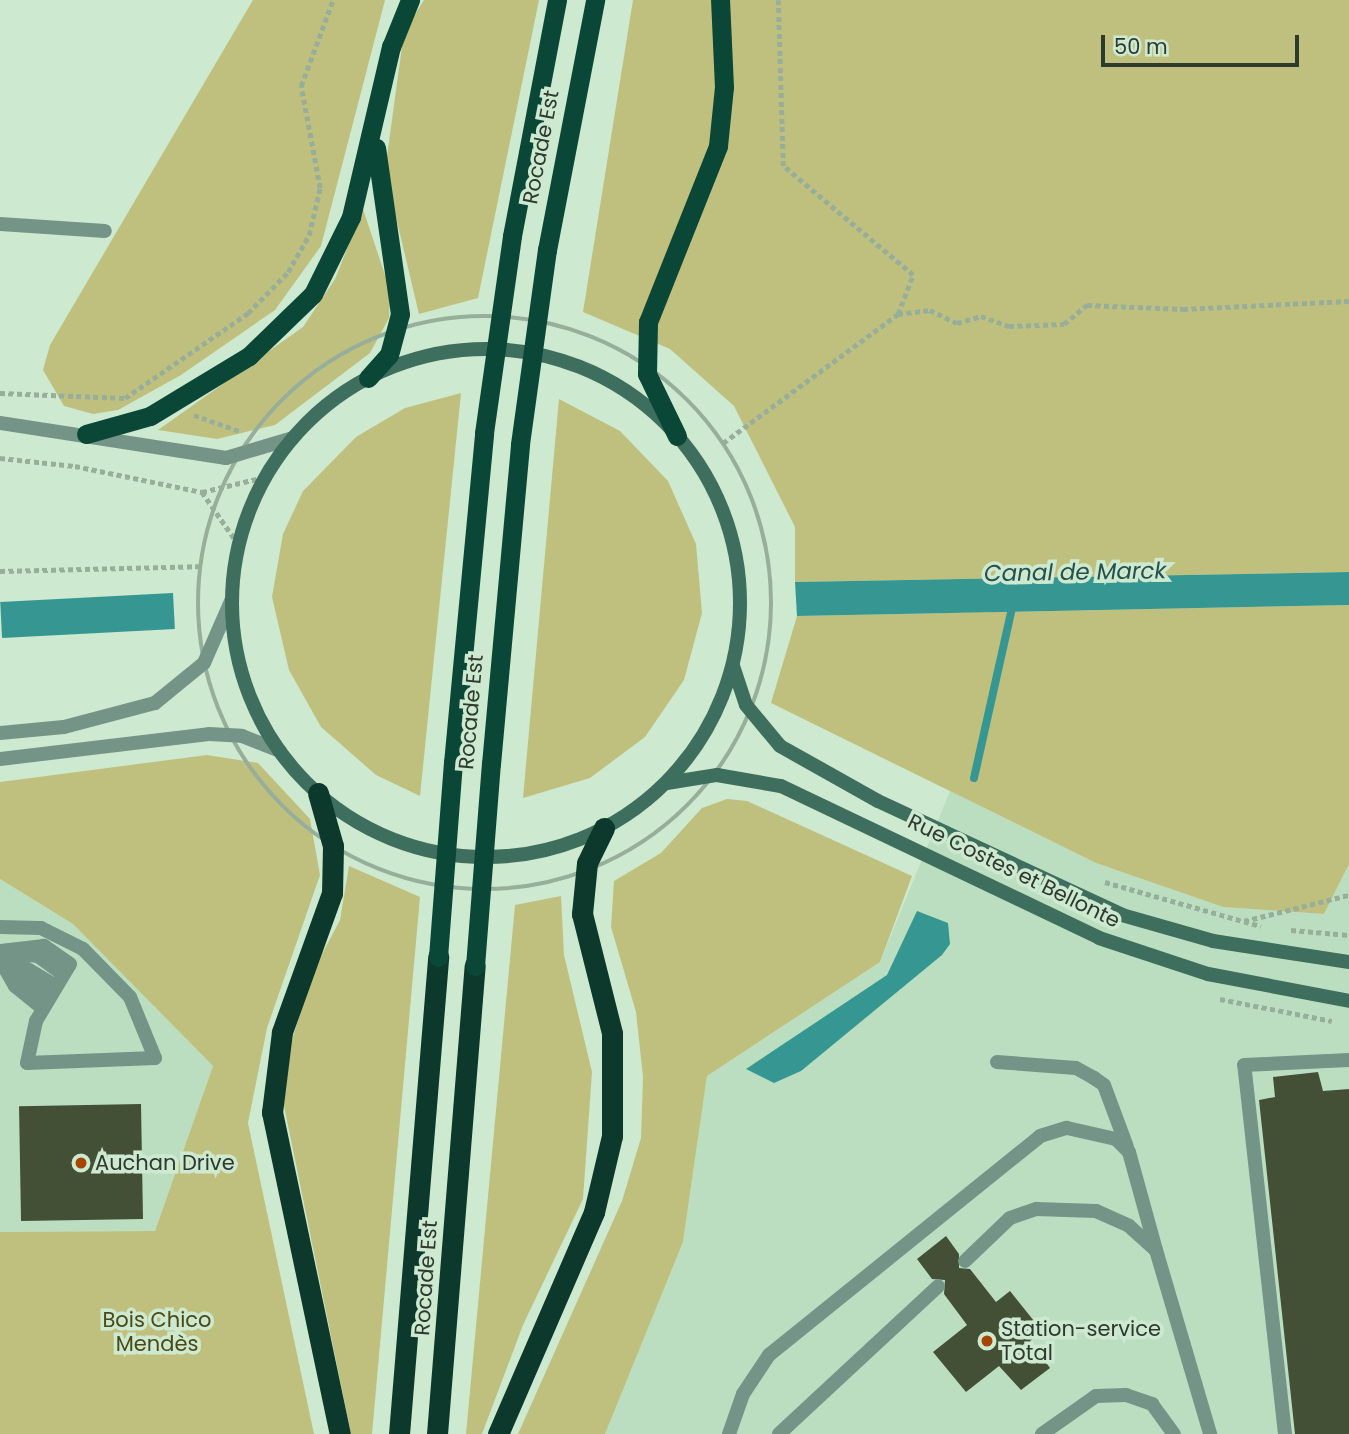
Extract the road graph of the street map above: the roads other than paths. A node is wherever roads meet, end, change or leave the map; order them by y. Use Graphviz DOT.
graph roads {
  1 [pos="410,0"];
  2 [pos="557,0"];
  3 [pos="595,0"];
  4 [pos="720,0"];
  5 [pos="377,112"];
  6 [pos="0,224"];
  7 [pos="105,231"];
  8 [pos="368,378"];
  9 [pos="0,423"];
  10 [pos="86,434"];
  11 [pos="677,436"];
  12 [pos="293,438"];
  13 [pos="232,599"];
  14 [pos="733,666"];
  15 [pos="0,733"];
  16 [pos="280,751"];
  17 [pos="0,759"];
  18 [pos="666,783"];
  19 [pos="318,793"];
  20 [pos="604,828"];
  21 [pos="0,927"];
  22 [pos="0,954"];
  23 [pos="438,957"];
  24 [pos="1349,962"];
  25 [pos="475,966"];
  26 [pos="52,991"];
  27 [pos="1349,1001"];
  28 [pos="1349,1060"];
  29 [pos="997,1062"];
  30 [pos="1129,1152"];
  31 [pos="1157,1250"];
  32 [pos="965,1261"];
  33 [pos="938,1286"];
  34 [pos="340,1434"];
  35 [pos="399,1434"];
  36 [pos="438,1434"];
  37 [pos="498,1434"];
  38 [pos="729,1434"];
  39 [pos="779,1434"];
  40 [pos="1042,1434"];
  41 [pos="1174,1434"];
  42 [pos="1210,1434"];
  43 [pos="1285,1434"];
  1 -- 5 [label="highway"];
  2 -- 23 [label="highway, Rocade Est, bridge"];
  3 -- 25 [label="highway, Rocade Est, bridge"];
  4 -- 11 [label="highway"];
  5 -- 8 [label="highway"];
  5 -- 10 [label="highway"];
  6 -- 7 [label="street"];
  8 -- 11 [label="main road"];
  8 -- 12 [label="main road"];
  9 -- 10 [label="street"];
  10 -- 12 [label="street"];
  11 -- 14 [label="main road"];
  12 -- 13 [label="main road"];
  13 -- 15 [label="street"];
  13 -- 16 [label="main road"];
  14 -- 18 [label="main road"];
  14 -- 24 [label="main road, Rue Costes et Bellonte"];
  16 -- 17 [label="street"];
  16 -- 19 [label="main road"];
  18 -- 20 [label="main road"];
  18 -- 27 [label="main road, Rue Costes et Bellonte"];
  19 -- 20 [label="main road"];
  19 -- 34 [label="highway"];
  20 -- 37 [label="highway"];
  21 -- 26 [label="street"];
  22 -- 26 [label="street"];
  22 -- 26 [label="street"];
  22 -- 26 [label="street"];
  23 -- 35 [label="highway, Rocade Est"];
  25 -- 36 [label="highway, Rocade Est"];
  28 -- 43 [label="street"];
  29 -- 30 [label="street"];
  30 -- 31 [label="street"];
  30 -- 38 [label="street"];
  31 -- 32 [label="street"];
  31 -- 42 [label="street"];
  33 -- 39 [label="street"];
  40 -- 41 [label="street"];
}
